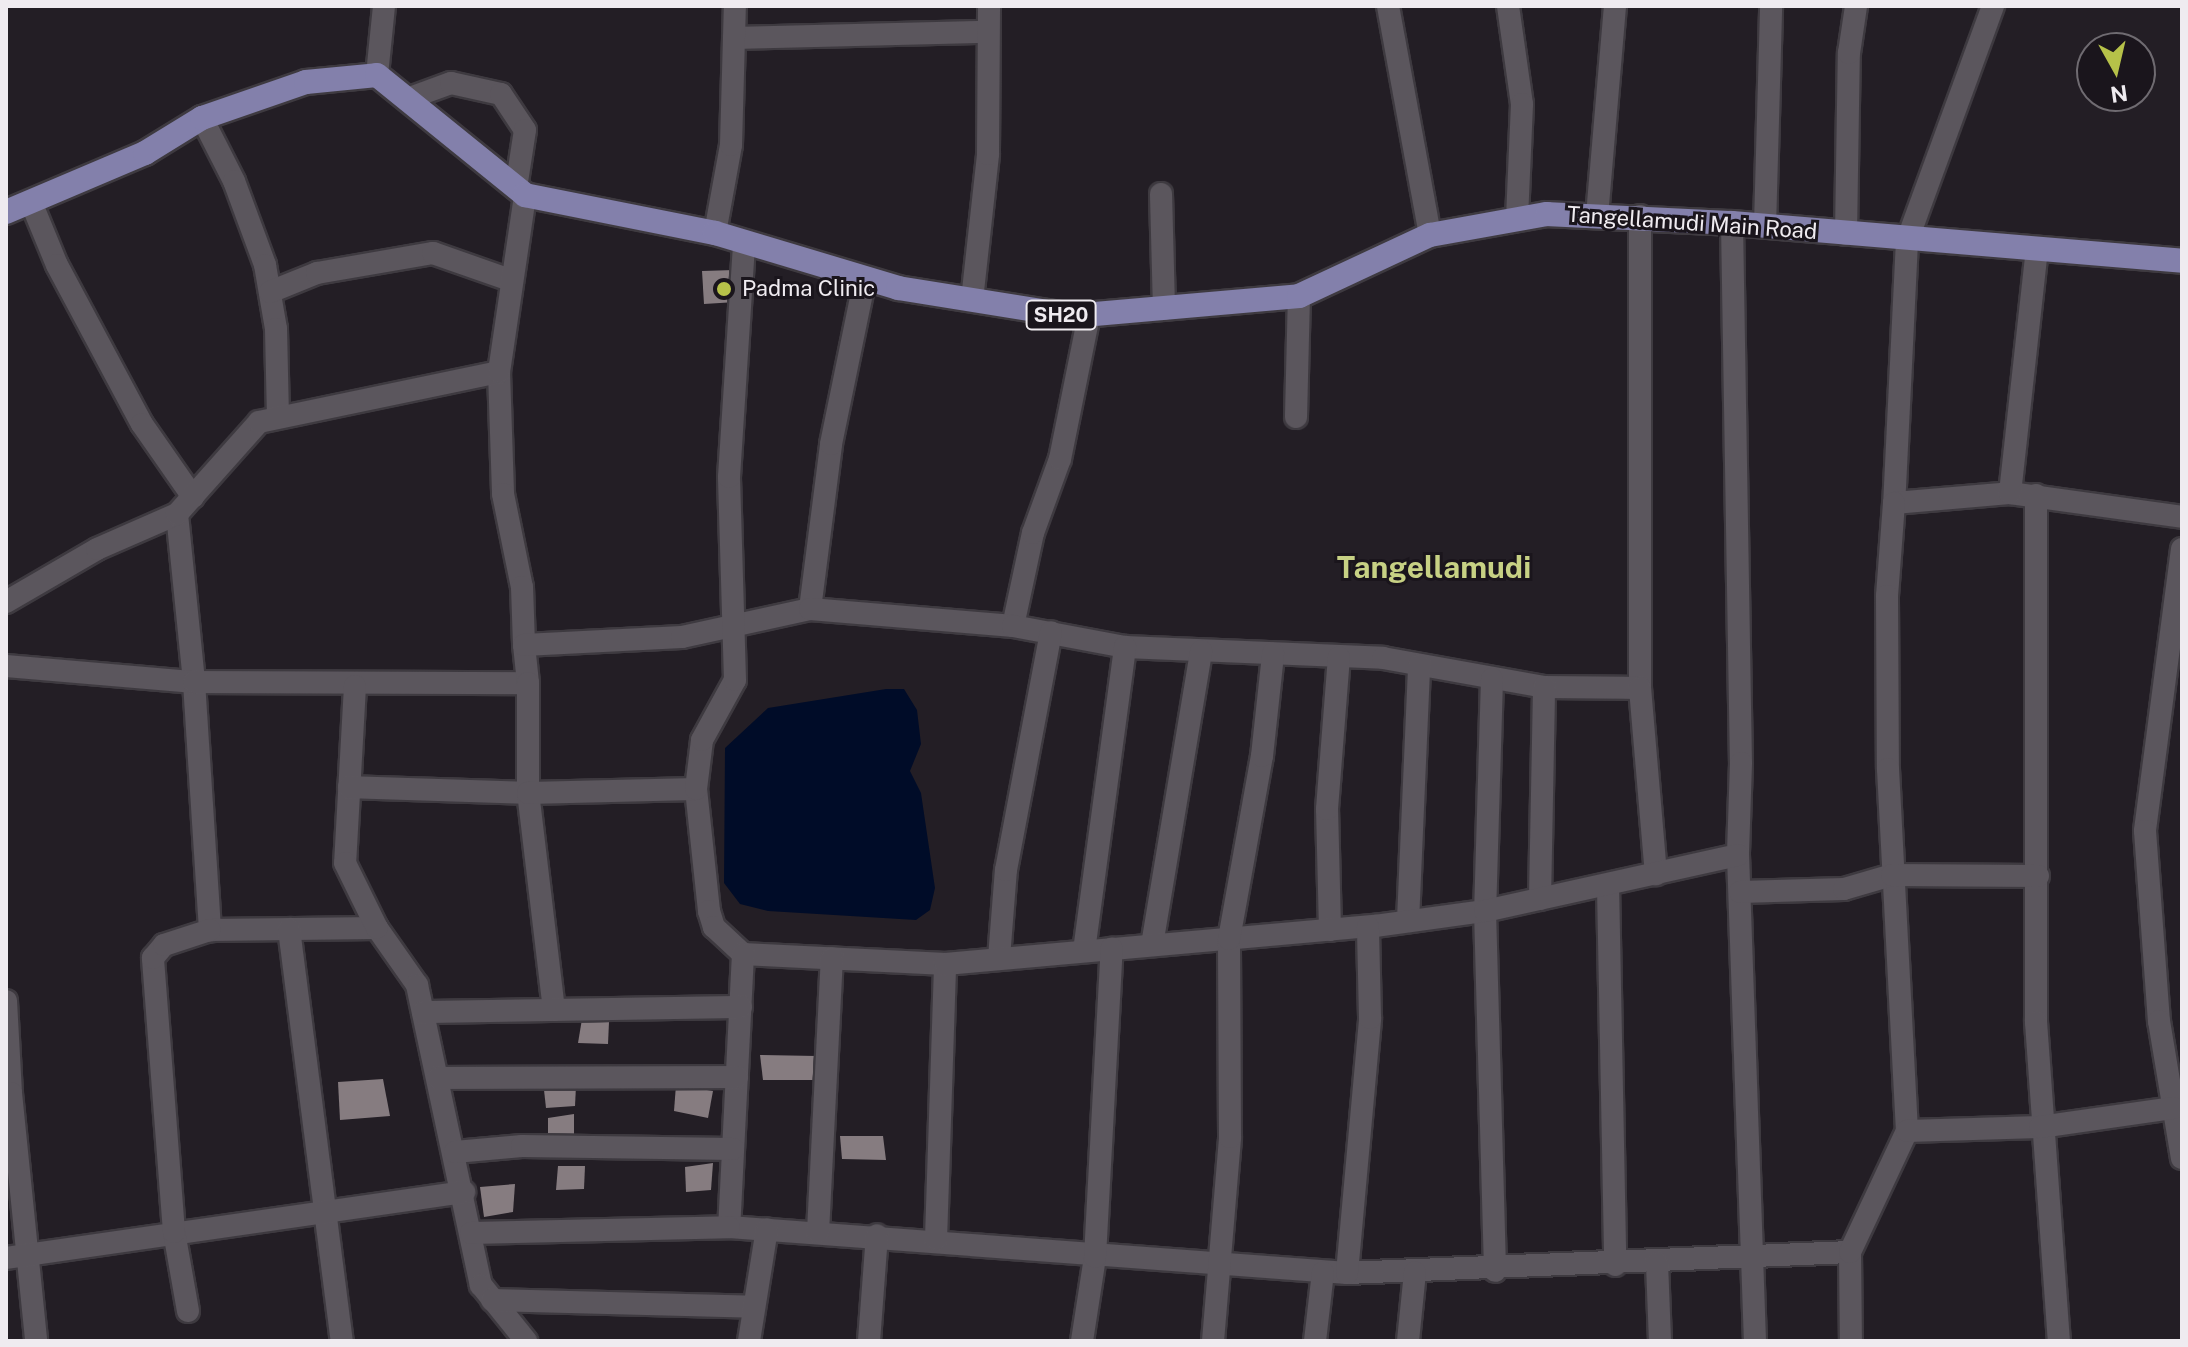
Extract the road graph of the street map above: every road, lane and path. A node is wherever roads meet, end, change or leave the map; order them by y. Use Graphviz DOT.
graph roads {
  1 [pos="384,6"];
  2 [pos="735,6"];
  3 [pos="989,6"];
  4 [pos="1388,6"];
  5 [pos="1508,6"];
  6 [pos="1615,6"];
  7 [pos="1771,6"];
  8 [pos="1856,6"];
  9 [pos="1993,6"];
  10 [pos="987,32"];
  11 [pos="734,38"];
  12 [pos="377,75"];
  13 [pos="407,99"];
  14 [pos="202,118"];
  15 [pos="520,192"];
  16 [pos="1161,194"];
  17 [pos="31,202"];
  18 [pos="6,212"];
  19 [pos="1597,216"];
  20 [pos="1640,216"];
  21 [pos="1517,219"];
  22 [pos="1732,223"];
  23 [pos="1765,226"];
  24 [pos="715,233"];
  25 [pos="1846,234"];
  26 [pos="1430,235"];
  27 [pos="1907,241"];
  28 [pos="744,242"];
  29 [pos="2037,250"];
  30 [pos="2182,261"];
  31 [pos="865,278"];
  32 [pos="510,280"];
  33 [pos="270,292"];
  34 [pos="1299,296"];
  35 [pos="972,300"];
  36 [pos="1164,309"];
  37 [pos="1089,315"];
  38 [pos="499,372"];
  39 [pos="278,417"];
  40 [pos="1296,417"];
  41 [pos="2010,493"];
  42 [pos="2036,495"];
  43 [pos="193,497"];
  44 [pos="1894,503"];
  45 [pos="177,514"];
  46 [pos="2182,517"];
  47 [pos="2182,549"];
  48 [pos="6,602"];
  49 [pos="810,609"];
  50 [pos="1013,626"];
  51 [pos="732,627"];
  52 [pos="1051,632"];
  53 [pos="524,645"];
  54 [pos="1125,647"];
  55 [pos="1201,651"];
  56 [pos="1273,654"];
  57 [pos="1339,657"];
  58 [pos="1419,665"];
  59 [pos="6,666"];
  60 [pos="1492,679"];
  61 [pos="194,682"];
  62 [pos="528,683"];
  63 [pos="355,686"];
  64 [pos="1544,687"];
  65 [pos="1640,688"];
  66 [pos="349,787"];
  67 [pos="696,789"];
  68 [pos="528,793"];
  69 [pos="1738,855"];
  70 [pos="1656,874"];
  71 [pos="1892,875"];
  72 [pos="2038,876"];
  73 [pos="1608,885"];
  74 [pos="1740,892"];
  75 [pos="1540,899"];
  76 [pos="1485,911"];
  77 [pos="1408,921"];
  78 [pos="1368,927"];
  79 [pos="377,928"];
  80 [pos="289,929"];
  81 [pos="210,930"];
  82 [pos="1330,930"];
  83 [pos="1229,939"];
  84 [pos="1152,945"];
  85 [pos="1112,948"];
  86 [pos="1084,951"];
  87 [pos="743,954"];
  88 [pos="832,958"];
  89 [pos="999,958"];
  90 [pos="945,964"];
  91 [pos="6,1001"];
  92 [pos="741,1007"];
  93 [pos="554,1010"];
  94 [pos="423,1012"];
  95 [pos="737,1077"];
  96 [pos="438,1078"];
  97 [pos="8,1094"];
  98 [pos="2174,1108"];
  99 [pos="2040,1127"];
  100 [pos="1907,1131"];
  101 [pos="733,1149"];
  102 [pos="455,1152"];
  103 [pos="2182,1158"];
  104 [pos="464,1192"];
  105 [pos="324,1210"];
  106 [pos="729,1227"];
  107 [pos="767,1229"];
  108 [pos="174,1232"];
  109 [pos="818,1232"];
  110 [pos="471,1233"];
  111 [pos="877,1235"];
  112 [pos="936,1239"];
  113 [pos="1850,1252"];
  114 [pos="16,1256"];
  115 [pos="1095,1257"];
  116 [pos="1752,1257"];
  117 [pos="1657,1263"];
  118 [pos="1615,1265"];
  119 [pos="1223,1267"];
  120 [pos="1495,1271"];
  121 [pos="1323,1272"];
  122 [pos="1415,1272"];
  123 [pos="1347,1273"];
  124 [pos="492,1300"];
  125 [pos="753,1307"];
  126 [pos="188,1311"];
  127 [pos="36,1341"];
  128 [pos="342,1341"];
  129 [pos="526,1341"];
  130 [pos="749,1341"];
  131 [pos="869,1341"];
  132 [pos="1082,1341"];
  133 [pos="1213,1341"];
  134 [pos="1315,1341"];
  135 [pos="1408,1341"];
  136 [pos="1660,1341"];
  137 [pos="1755,1341"];
  138 [pos="1851,1341"];
  139 [pos="2059,1341"];
  1 -- 12 [label="street"];
  2 -- 11 [label="street"];
  3 -- 10 [label="street"];
  4 -- 26 [label="street"];
  5 -- 21 [label="street"];
  6 -- 19 [label="street"];
  7 -- 23 [label="street"];
  8 -- 25 [label="street"];
  9 -- 27 [label="street"];
  10 -- 11 [label="street"];
  10 -- 35 [label="street"];
  11 -- 24 [label="street"];
  12 -- 13 [label="main road, Tangellamudi Main Road / SH20"];
  12 -- 14 [label="main road"];
  13 -- 15 [label="main road, Tangellamudi Main Road / SH20"];
  13 -- 15 [label="street"];
  14 -- 17 [label="main road"];
  14 -- 33 [label="street"];
  15 -- 24 [label="main road, Tangellamudi Main Road / SH20"];
  15 -- 32 [label="street"];
  16 -- 36 [label="street"];
  17 -- 18 [label="main road"];
  17 -- 43 [label="street"];
  19 -- 20 [label="main road, Tangellamudi Main Road / SH20"];
  19 -- 21 [label="main road, Tangellamudi Main Road / SH20"];
  20 -- 22 [label="main road, Tangellamudi Main Road / SH20"];
  20 -- 65 [label="street"];
  21 -- 26 [label="main road, Tangellamudi Main Road / SH20"];
  22 -- 23 [label="main road, Tangellamudi Main Road / SH20"];
  22 -- 69 [label="street"];
  23 -- 25 [label="main road, Tangellamudi Main Road / SH20"];
  24 -- 28 [label="main road, Tangellamudi Main Road / SH20"];
  25 -- 27 [label="main road, Tangellamudi Main Road / SH20"];
  26 -- 34 [label="main road, Tangellamudi Main Road / SH20"];
  27 -- 29 [label="main road, Tangellamudi Main Road / SH20"];
  27 -- 44 [label="street"];
  28 -- 31 [label="main road, Tangellamudi Main Road / SH20"];
  28 -- 51 [label="street"];
  29 -- 30 [label="main road, Tangellamudi Main Road / SH20"];
  29 -- 41 [label="street"];
  31 -- 35 [label="main road, Tangellamudi Main Road / SH20"];
  31 -- 49 [label="street"];
  32 -- 33 [label="street"];
  32 -- 38 [label="street"];
  33 -- 39 [label="street"];
  34 -- 36 [label="main road, Tangellamudi Main Road / SH20"];
  34 -- 40 [label="street"];
  35 -- 37 [label="main road, Tangellamudi Main Road / SH20"];
  36 -- 37 [label="main road, Tangellamudi Main Road / SH20"];
  37 -- 50 [label="street"];
  38 -- 39 [label="street"];
  38 -- 53 [label="street"];
  39 -- 43 [label="street"];
  41 -- 42 [label="street"];
  41 -- 44 [label="street"];
  42 -- 46 [label="street"];
  42 -- 72 [label="street"];
  43 -- 45 [label="street"];
  44 -- 71 [label="street"];
  45 -- 48 [label="street"];
  45 -- 61 [label="street"];
  47 -- 98 [label="street"];
  49 -- 50 [label="street"];
  49 -- 51 [label="street"];
  50 -- 52 [label="street"];
  51 -- 53 [label="street"];
  51 -- 67 [label="street"];
  52 -- 54 [label="street"];
  52 -- 89 [label="street"];
  53 -- 62 [label="street"];
  54 -- 55 [label="street"];
  54 -- 86 [label="street"];
  55 -- 56 [label="street"];
  55 -- 84 [label="street"];
  56 -- 57 [label="street"];
  56 -- 83 [label="street"];
  57 -- 58 [label="street"];
  57 -- 82 [label="street"];
  58 -- 60 [label="street"];
  58 -- 77 [label="street"];
  59 -- 61 [label="street"];
  60 -- 64 [label="street"];
  60 -- 76 [label="street"];
  61 -- 63 [label="street"];
  61 -- 81 [label="street"];
  62 -- 63 [label="street"];
  62 -- 68 [label="street"];
  63 -- 66 [label="street"];
  64 -- 65 [label="street"];
  64 -- 75 [label="street"];
  65 -- 70 [label="street"];
  66 -- 68 [label="street"];
  66 -- 79 [label="street"];
  67 -- 68 [label="street"];
  67 -- 87 [label="street"];
  68 -- 93 [label="street"];
  69 -- 70 [label="street"];
  69 -- 74 [label="street"];
  70 -- 73 [label="street"];
  71 -- 72 [label="street"];
  71 -- 74 [label="street"];
  71 -- 100 [label="street"];
  72 -- 99 [label="street"];
  73 -- 75 [label="street"];
  73 -- 118 [label="street"];
  74 -- 116 [label="street"];
  75 -- 76 [label="street"];
  76 -- 77 [label="street"];
  76 -- 120 [label="street"];
  77 -- 78 [label="street"];
  78 -- 82 [label="street"];
  78 -- 123 [label="street"];
  79 -- 80 [label="street"];
  79 -- 94 [label="street"];
  80 -- 81 [label="street"];
  80 -- 105 [label="street"];
  81 -- 108 [label="street"];
  82 -- 83 [label="street"];
  83 -- 84 [label="street"];
  83 -- 119 [label="street"];
  84 -- 85 [label="street"];
  85 -- 86 [label="street"];
  85 -- 115 [label="street"];
  86 -- 89 [label="street"];
  87 -- 88 [label="street"];
  87 -- 92 [label="street"];
  88 -- 90 [label="street"];
  88 -- 109 [label="street"];
  89 -- 90 [label="street"];
  90 -- 112 [label="street"];
  91 -- 97 [label="street"];
  92 -- 93 [label="street"];
  92 -- 95 [label="street"];
  93 -- 94 [label="street"];
  94 -- 96 [label="street"];
  95 -- 96 [label="street"];
  95 -- 101 [label="street"];
  96 -- 102 [label="street"];
  97 -- 114 [label="street"];
  98 -- 99 [label="street"];
  98 -- 103 [label="street"];
  99 -- 100 [label="street"];
  99 -- 139 [label="street"];
  100 -- 113 [label="street"];
  101 -- 102 [label="street"];
  101 -- 106 [label="street"];
  102 -- 104 [label="street"];
  104 -- 105 [label="street"];
  104 -- 110 [label="street"];
  105 -- 108 [label="street"];
  105 -- 128 [label="street"];
  106 -- 107 [label="street"];
  106 -- 110 [label="street"];
  107 -- 109 [label="street"];
  107 -- 125 [label="street"];
  108 -- 114 [label="street"];
  108 -- 126 [label="street"];
  109 -- 111 [label="street"];
  110 -- 124 [label="street"];
  111 -- 112 [label="street"];
  111 -- 131 [label="street"];
  112 -- 115 [label="street"];
  113 -- 116 [label="street"];
  113 -- 138 [label="street"];
  114 -- 127 [label="street"];
  115 -- 119 [label="street"];
  115 -- 132 [label="street"];
  116 -- 117 [label="street"];
  116 -- 137 [label="street"];
  117 -- 118 [label="street"];
  117 -- 136 [label="street"];
  118 -- 120 [label="street"];
  119 -- 121 [label="street"];
  119 -- 133 [label="street"];
  120 -- 122 [label="street"];
  121 -- 123 [label="street"];
  121 -- 134 [label="street"];
  122 -- 123 [label="street"];
  122 -- 135 [label="street"];
  124 -- 125 [label="street"];
  124 -- 129 [label="street"];
  125 -- 130 [label="street"];
}
